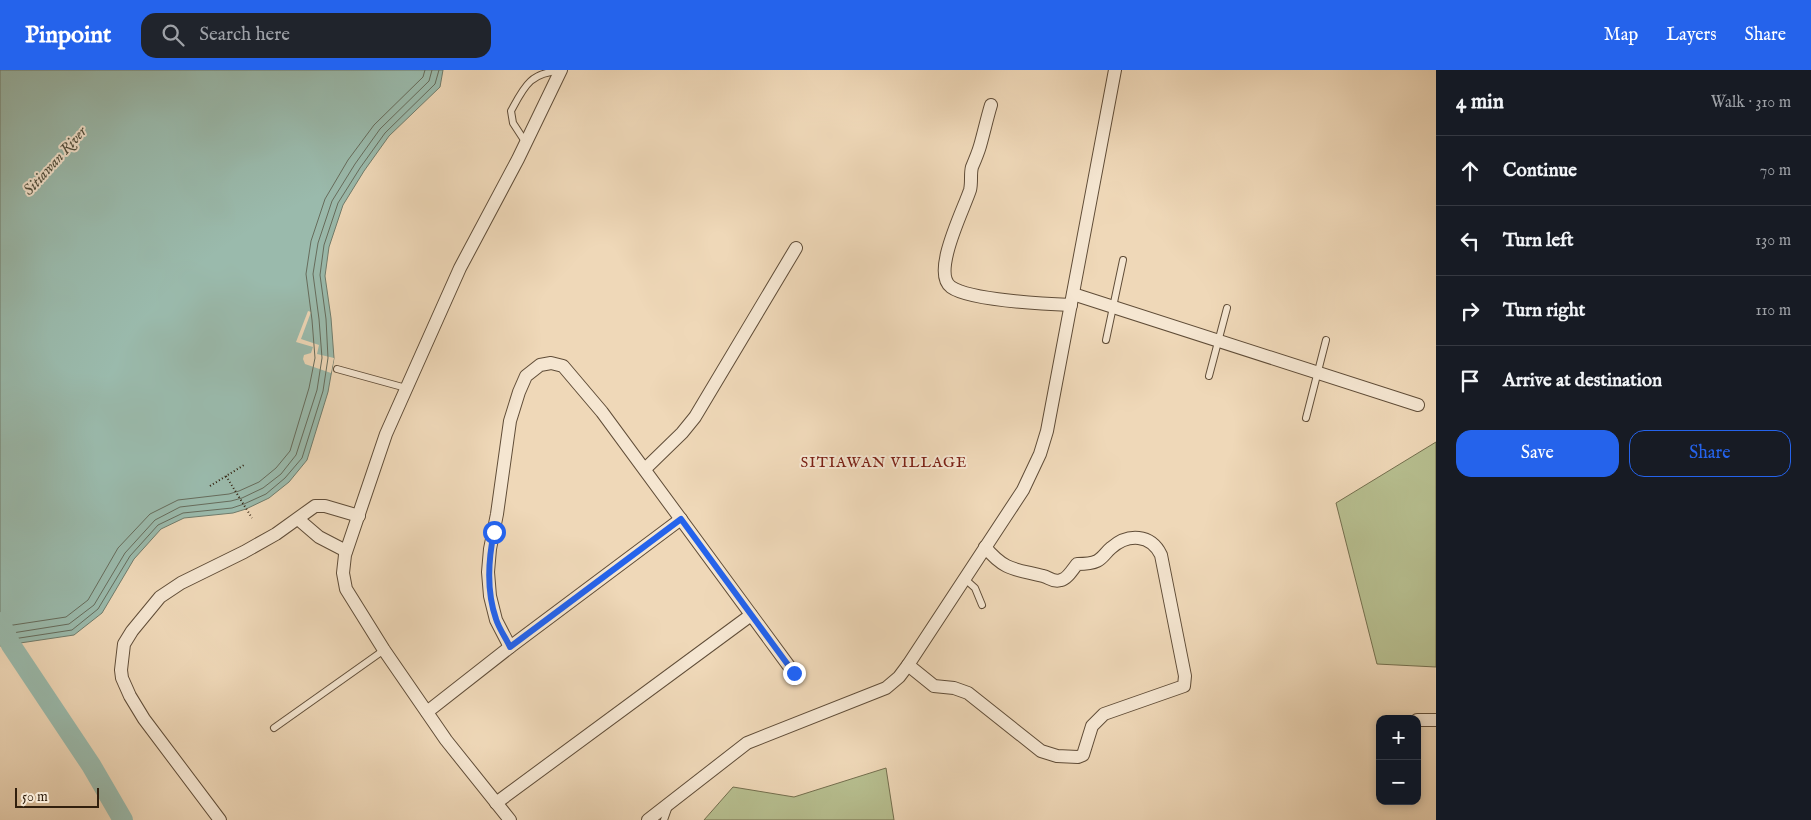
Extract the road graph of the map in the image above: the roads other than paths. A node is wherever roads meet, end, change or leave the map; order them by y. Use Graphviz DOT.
graph roads {
  1 [pos="561,70"];
  2 [pos="1115,70"];
  3 [pos="991,105"];
  4 [pos="526,142"];
  5 [pos="796,248"];
  6 [pos="1123,260"];
  7 [pos="1072,300"];
  8 [pos="1113,307"];
  9 [pos="1227,308"];
  10 [pos="1106,340"];
  11 [pos="1326,340"];
  12 [pos="1218,341"];
  13 [pos="337,369"];
  14 [pos="1317,373"];
  15 [pos="1209,376"];
  16 [pos="406,388"];
  17 [pos="1418,405"];
  18 [pos="1306,418"];
  19 [pos="644,469"];
  20 [pos="359,516"];
  21 [pos="298,519"];
  22 [pos="681,519"];
  23 [pos="985,548"];
  24 [pos="346,551"];
  25 [pos="965,579"];
  26 [pos="982,604"];
  27 [pos="751,614"];
  28 [pos="510,647"];
  29 [pos="384,650"];
  30 [pos="908,665"];
  31 [pos="794,673"];
  32 [pos="427,712"];
  33 [pos="1421,720"];
  34 [pos="1436,720"];
  35 [pos="274,728"];
  36 [pos="671,802"];
  37 [pos="496,803"];
  38 [pos="220,820"];
  39 [pos="510,820"];
  40 [pos="648,820"];
  41 [pos="664,820"];
  1 -- 4 [label="street"];
  1 -- 4 [label="lane"];
  2 -- 7 [label="street"];
  3 -- 7 [label="street"];
  4 -- 16 [label="street"];
  5 -- 19 [label="street"];
  6 -- 8 [label="lane"];
  7 -- 8 [label="street"];
  7 -- 23 [label="street"];
  8 -- 10 [label="lane"];
  8 -- 12 [label="street"];
  9 -- 12 [label="lane"];
  11 -- 14 [label="lane"];
  12 -- 14 [label="street"];
  12 -- 15 [label="lane"];
  13 -- 16 [label="lane"];
  14 -- 17 [label="street"];
  14 -- 18 [label="lane"];
  16 -- 20 [label="street"];
  19 -- 22 [label="street"];
  19 -- 28 [label="street"];
  20 -- 21 [label="street"];
  20 -- 24 [label="street"];
  21 -- 24 [label="street"];
  21 -- 38 [label="street"];
  22 -- 27 [label="street"];
  22 -- 28 [label="street"];
  23 -- 25 [label="street"];
  23 -- 30 [label="street"];
  24 -- 29 [label="street"];
  25 -- 26 [label="lane"];
  25 -- 30 [label="street"];
  27 -- 31 [label="street"];
  27 -- 37 [label="street"];
  28 -- 32 [label="street"];
  29 -- 32 [label="street"];
  29 -- 35 [label="lane"];
  30 -- 36 [label="street"];
  32 -- 37 [label="street"];
  33 -- 34 [label="street"];
  36 -- 40 [label="street"];
  36 -- 41 [label="lane"];
  37 -- 39 [label="street"];
}
